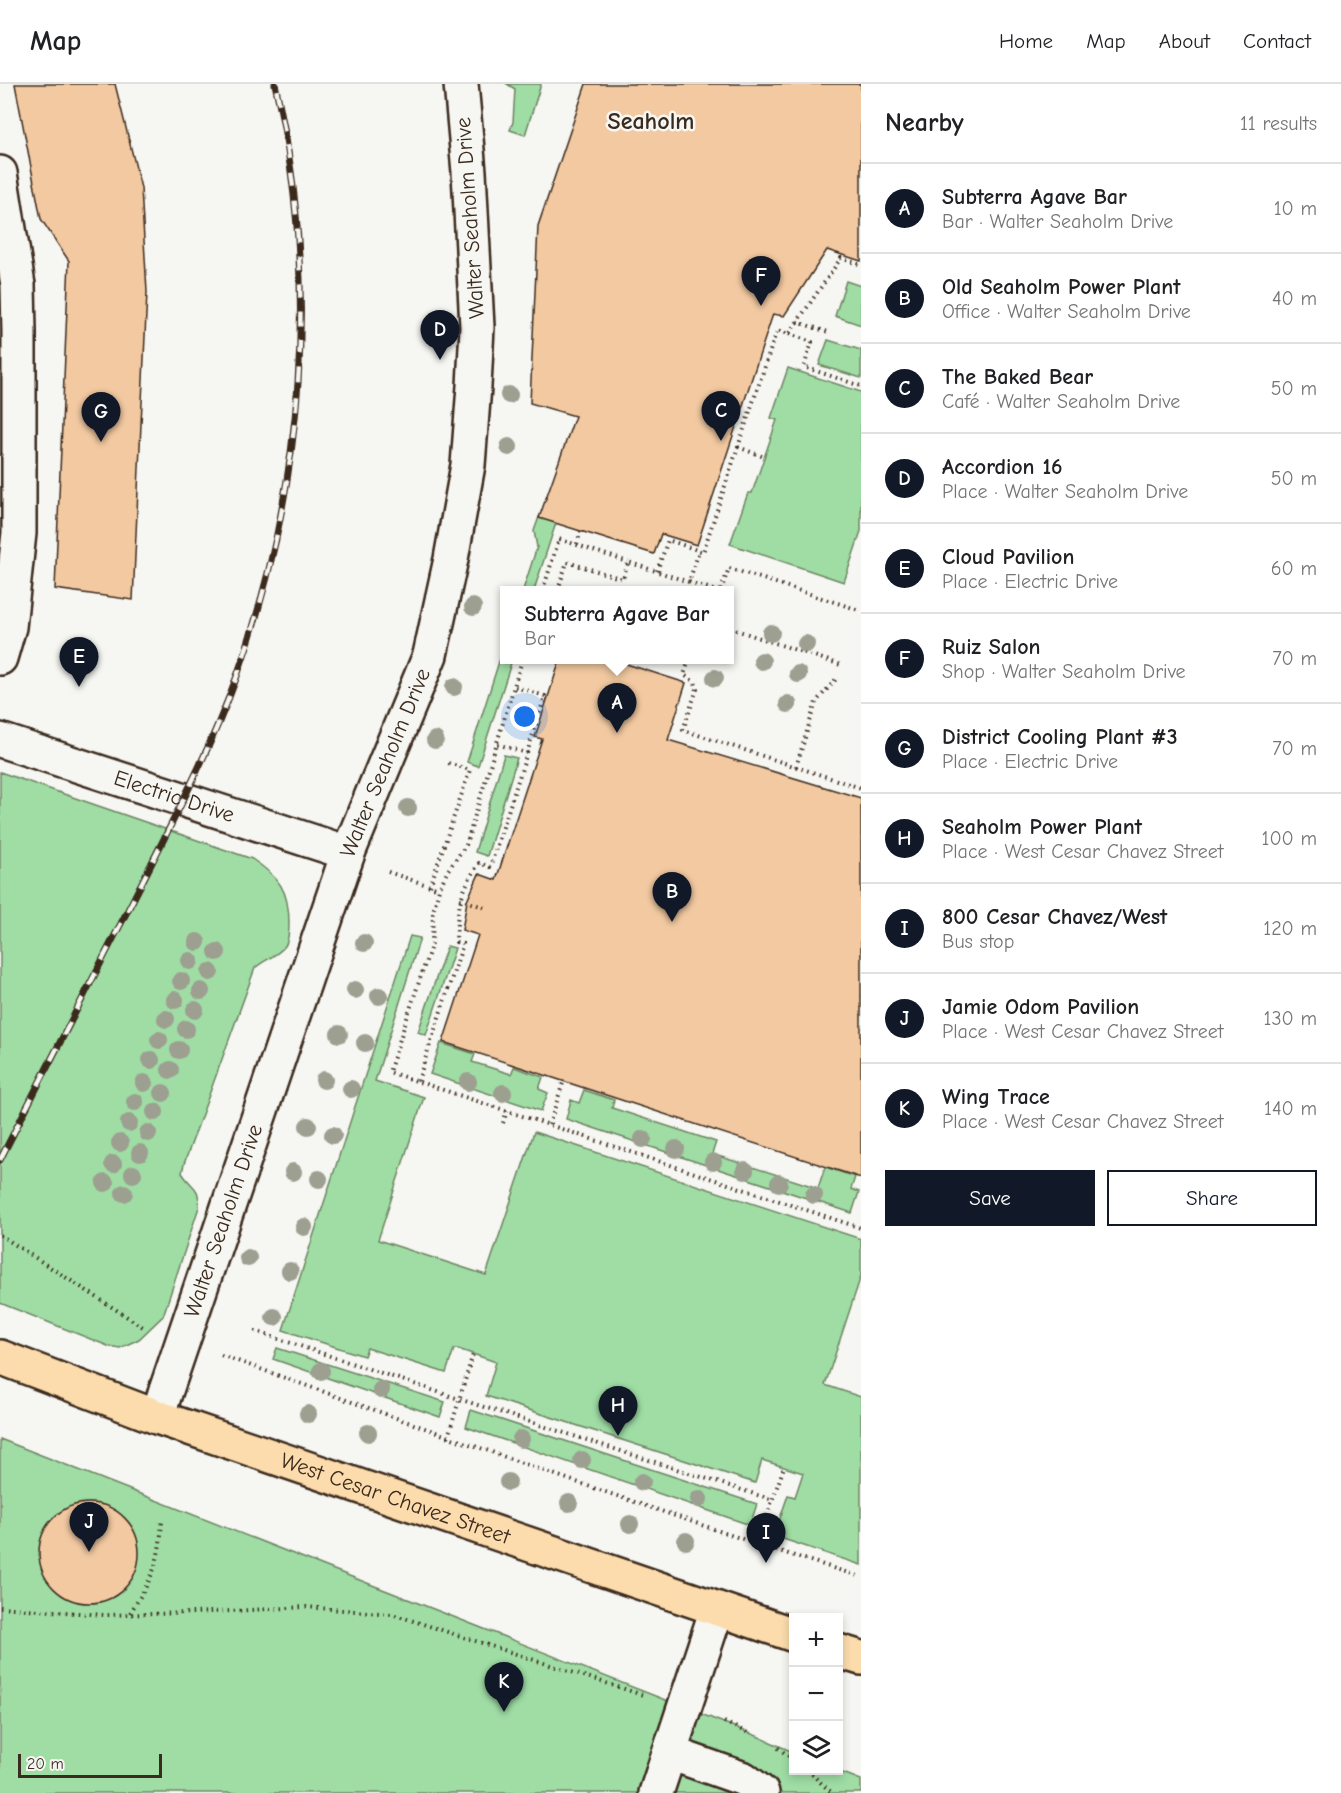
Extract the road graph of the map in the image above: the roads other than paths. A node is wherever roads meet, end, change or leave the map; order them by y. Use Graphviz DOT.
graph roads {
  1 [pos="461,84"];
  2 [pos="0,173"];
  3 [pos="0,658"];
  4 [pos="0,740"];
  5 [pos="348,853"];
  6 [pos="0,1357"];
  7 [pos="157,1417"];
  8 [pos="717,1609"];
  9 [pos="789,1633"];
  10 [pos="843,1653"];
  11 [pos="861,1658"];
  12 [pos="670,1753"];
  13 [pos="656,1793"];
  14 [pos="762,1793"];
  1 -- 5 [label="street, Walter Seaholm Drive"];
  2 -- 3 [label="street"];
  4 -- 5 [label="street, Electric Drive"];
  5 -- 7 [label="street, Walter Seaholm Drive"];
  6 -- 7 [label="main road, West Cesar Chavez Street"];
  7 -- 8 [label="main road, West Cesar Chavez Street"];
  8 -- 9 [label="main road, West Cesar Chavez Street"];
  8 -- 12 [label="street"];
  10 -- 11 [label="main road"];
  12 -- 13 [label="street"];
  12 -- 14 [label="street"];
}
